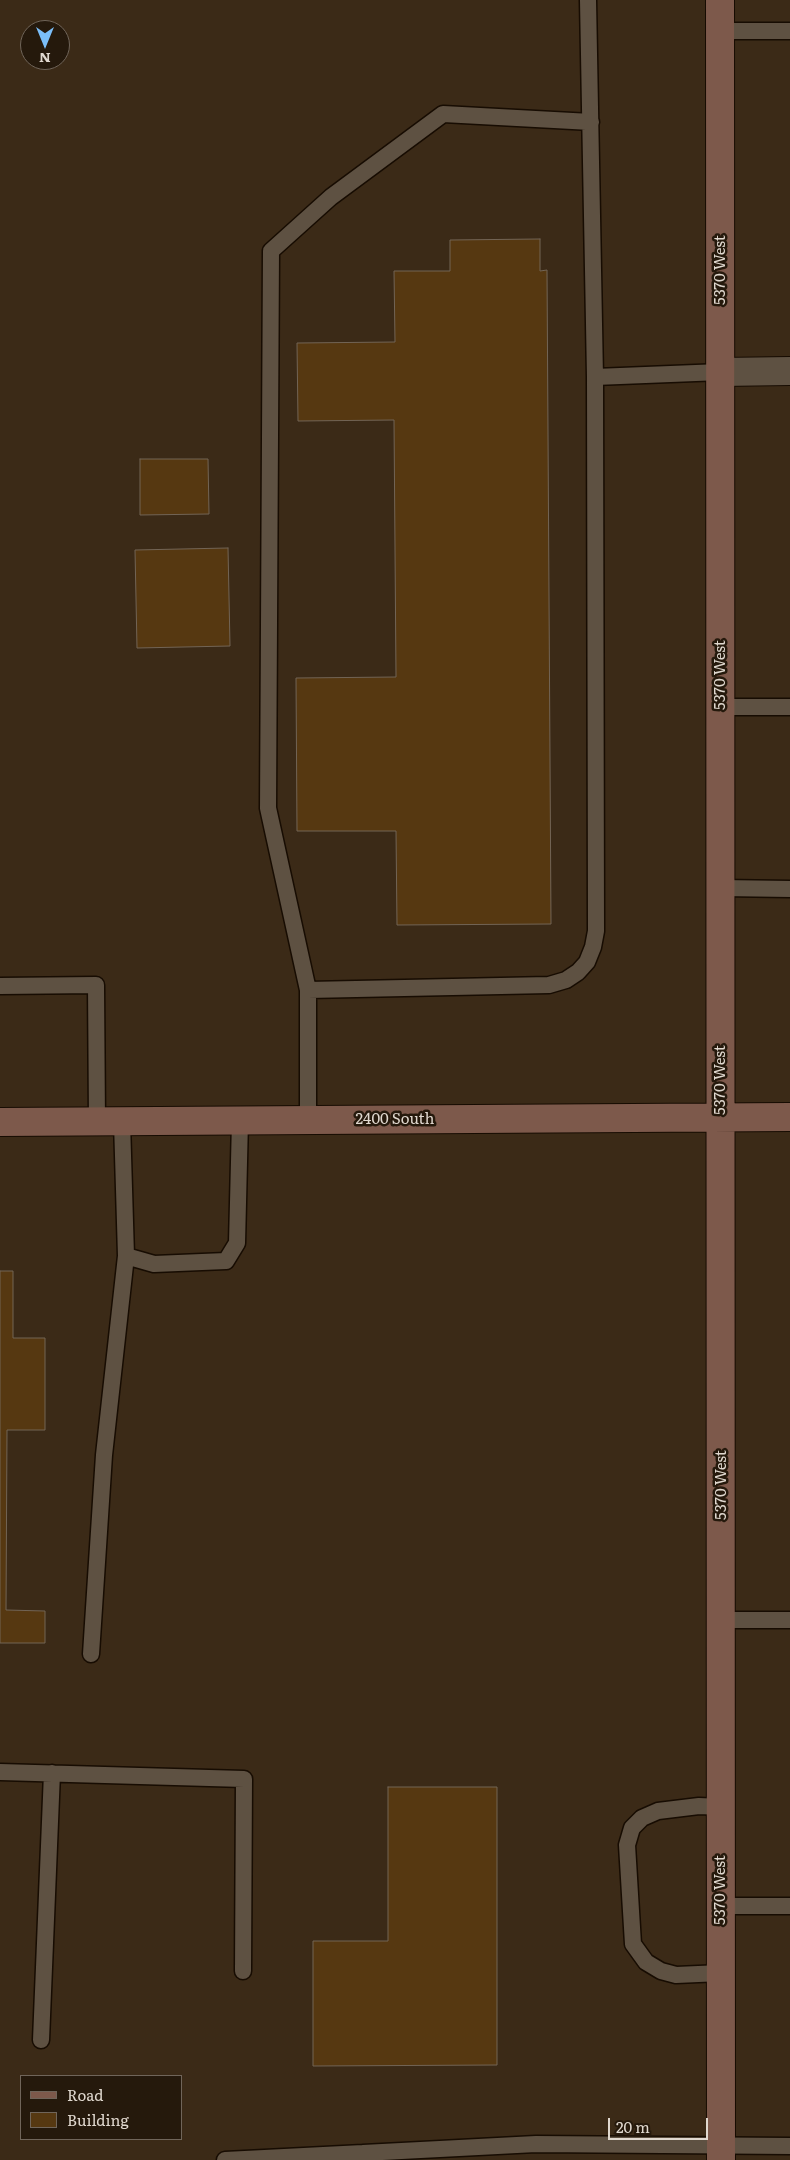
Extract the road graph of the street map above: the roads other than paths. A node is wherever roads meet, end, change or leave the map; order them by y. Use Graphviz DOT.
graph roads {
  1 [pos="588,0"];
  2 [pos="720,0"];
  3 [pos="720,31"];
  4 [pos="790,31"];
  5 [pos="591,122"];
  6 [pos="790,371"];
  7 [pos="721,372"];
  8 [pos="595,377"];
  9 [pos="721,707"];
  10 [pos="790,707"];
  11 [pos="721,888"];
  12 [pos="790,890"];
  13 [pos="0,986"];
  14 [pos="308,990"];
  15 [pos="721,1117"];
  16 [pos="790,1117"];
  17 [pos="308,1120"];
  18 [pos="240,1121"];
  19 [pos="0,1122"];
  20 [pos="110,1122"];
  21 [pos="126,1256"];
  22 [pos="722,1620"];
  23 [pos="790,1620"];
  24 [pos="90,1654"];
  25 [pos="0,1772"];
  26 [pos="52,1773"];
  27 [pos="721,1807"];
  28 [pos="721,1906"];
  29 [pos="790,1906"];
  30 [pos="243,1971"];
  31 [pos="721,1973"];
  32 [pos="41,2040"];
  33 [pos="790,2146"];
  34 [pos="536,2152"];
  35 [pos="721,2152"];
  36 [pos="363,2157"];
  37 [pos="225,2160"];
  1 -- 5 [label="lane"];
  2 -- 3 [label="street, 5370 West"];
  3 -- 4 [label="lane"];
  3 -- 7 [label="street, 5370 West"];
  5 -- 8 [label="lane"];
  5 -- 14 [label="lane"];
  6 -- 7 [label="street"];
  7 -- 8 [label="lane"];
  7 -- 9 [label="street, 5370 West"];
  8 -- 14 [label="lane"];
  9 -- 10 [label="lane"];
  9 -- 11 [label="street, 5370 West"];
  11 -- 12 [label="lane"];
  11 -- 15 [label="street, 5370 West"];
  13 -- 20 [label="lane"];
  14 -- 17 [label="lane"];
  15 -- 16 [label="street, 2400 South"];
  15 -- 17 [label="street, 2400 South"];
  15 -- 22 [label="street, 5370 West"];
  17 -- 18 [label="street, 2400 South"];
  18 -- 20 [label="street, 2400 South"];
  18 -- 21 [label="lane"];
  19 -- 20 [label="street, 2400 South"];
  20 -- 21 [label="lane"];
  21 -- 24 [label="lane"];
  22 -- 23 [label="lane"];
  22 -- 27 [label="street, 5370 West"];
  25 -- 26 [label="lane"];
  26 -- 30 [label="lane"];
  26 -- 32 [label="lane"];
  27 -- 28 [label="street, 5370 West"];
  27 -- 31 [label="lane"];
  28 -- 29 [label="lane"];
  28 -- 31 [label="street, 5370 West"];
  31 -- 35 [label="street, 5370 West"];
  33 -- 35 [label="lane"];
  34 -- 35 [label="lane"];
  34 -- 36 [label="lane"];
  36 -- 37 [label="lane"];
}
